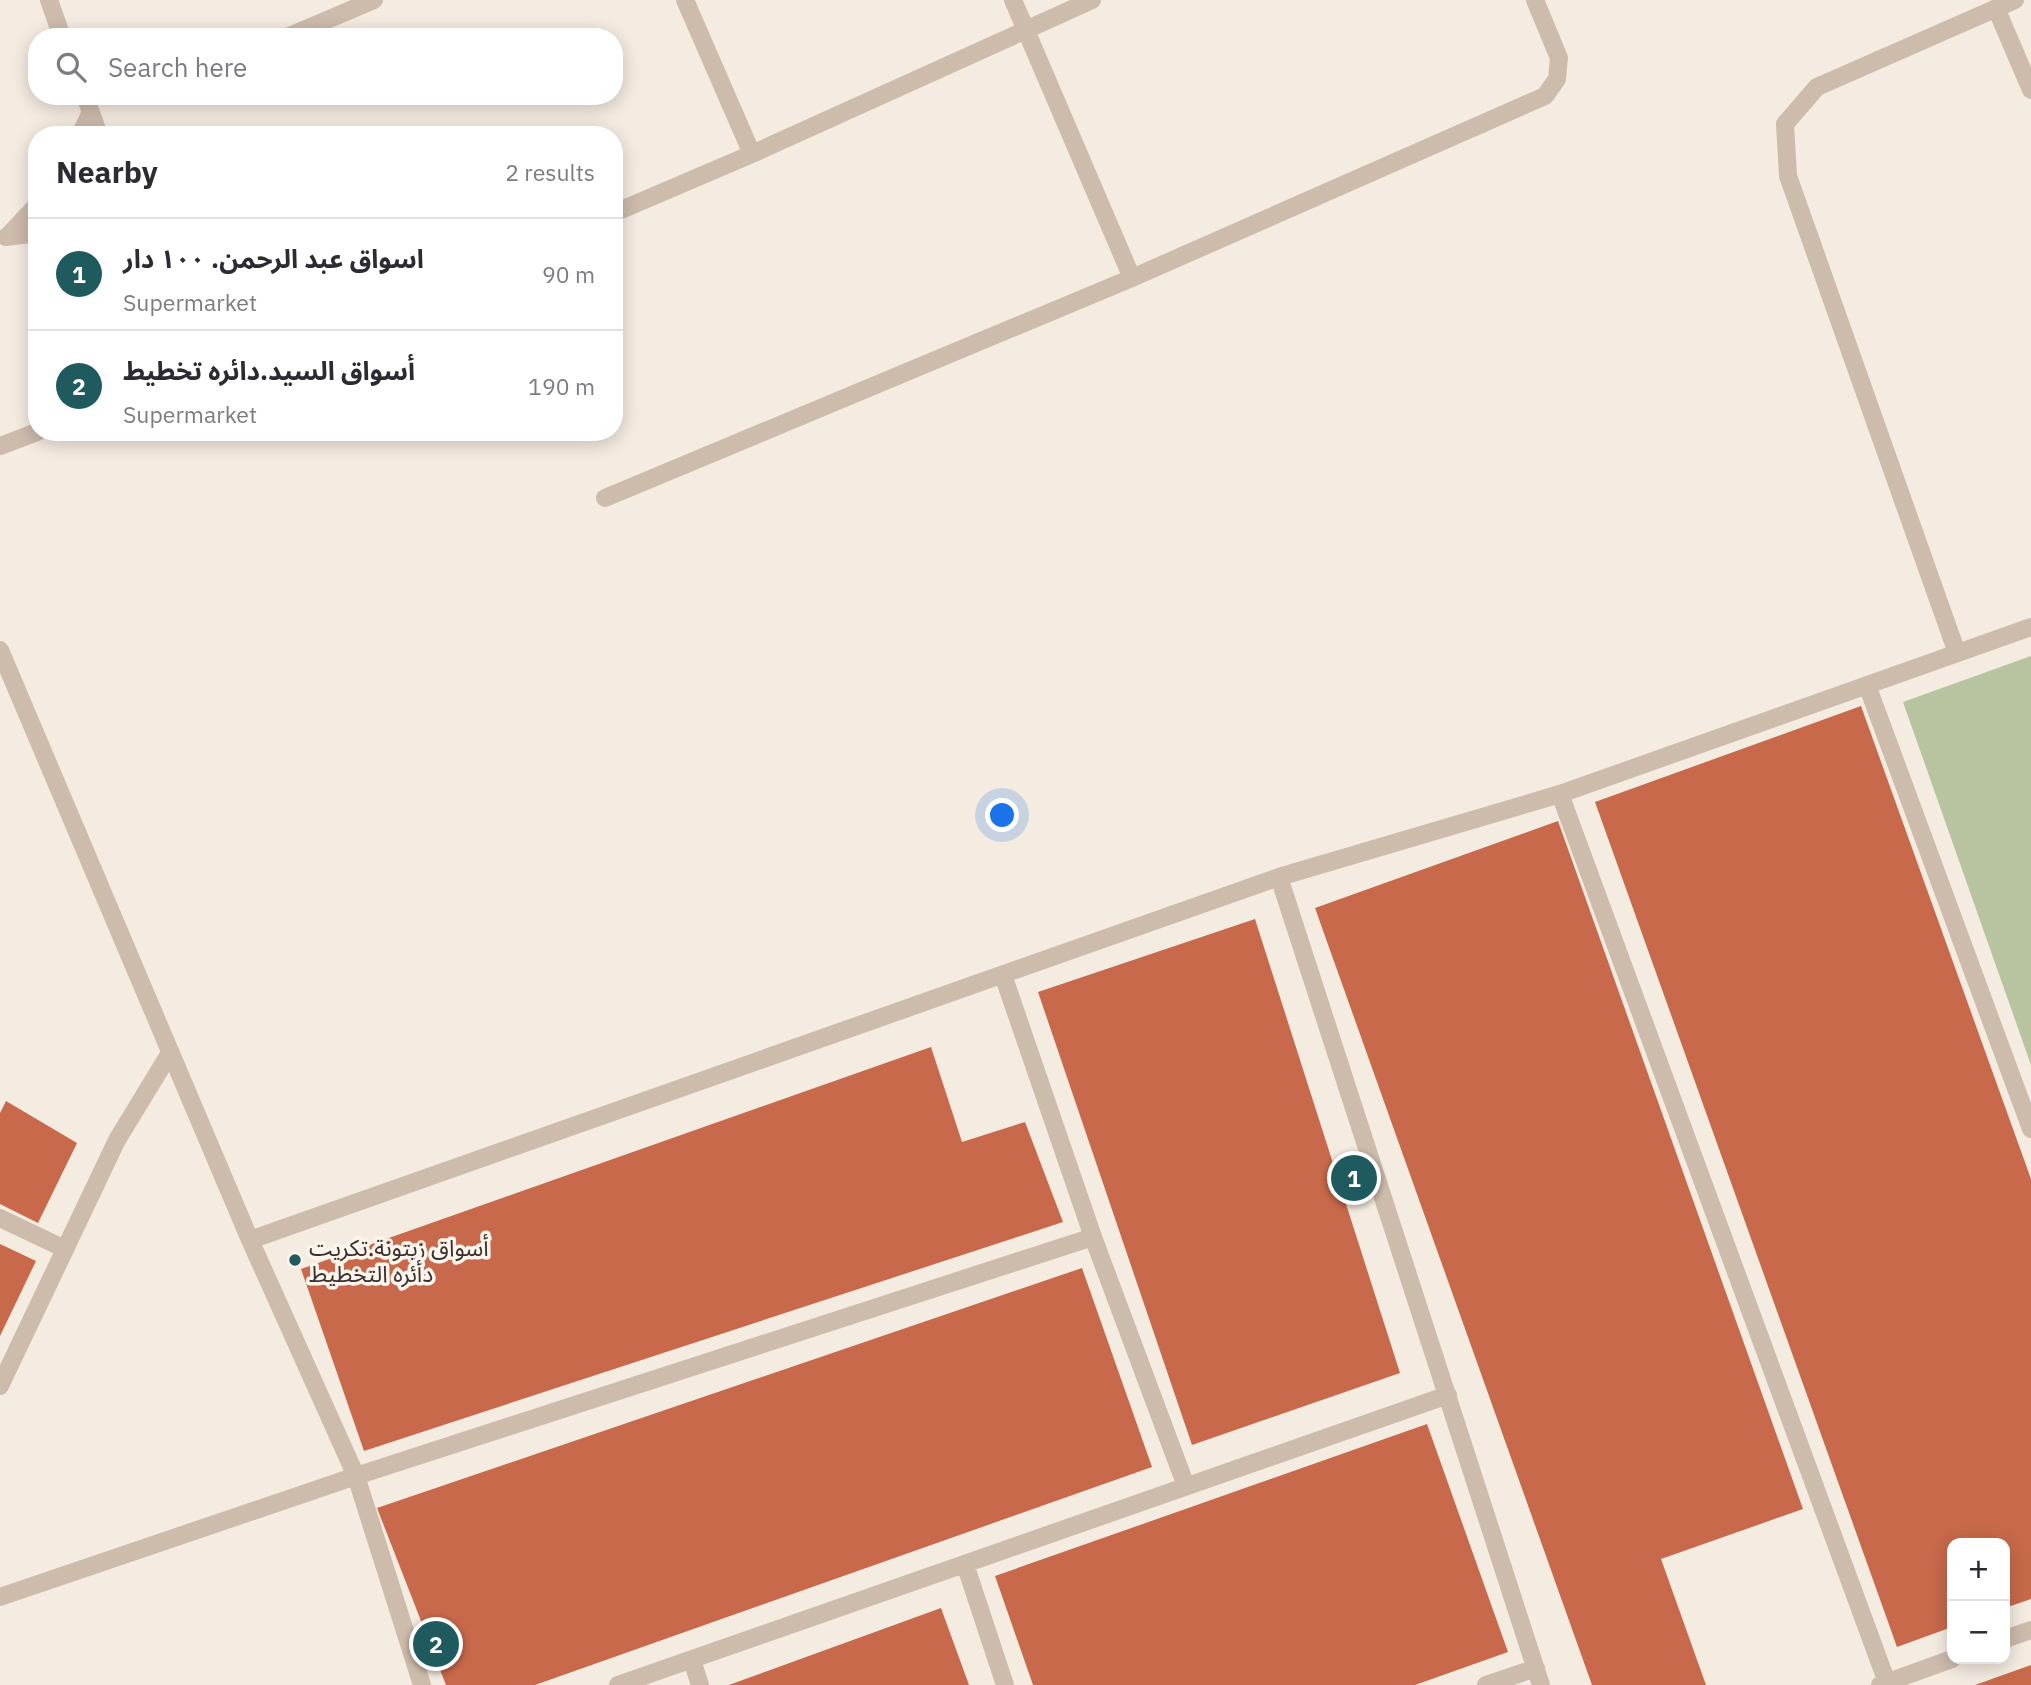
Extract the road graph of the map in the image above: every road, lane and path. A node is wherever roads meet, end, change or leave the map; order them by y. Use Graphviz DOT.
graph roads {
  1 [pos="48,0"];
  2 [pos="374,0"];
  3 [pos="685,0"];
  4 [pos="1013,0"];
  5 [pos="1093,0"];
  6 [pos="1535,0"];
  7 [pos="2015,0"];
  8 [pos="1996,8"];
  9 [pos="59,28"];
  10 [pos="308,28"];
  11 [pos="1026,32"];
  12 [pos="2031,90"];
  13 [pos="88,105"];
  14 [pos="88,105"];
  15 [pos="82,126"];
  16 [pos="96,126"];
  17 [pos="752,154"];
  18 [pos="623,209"];
  19 [pos="28,214"];
  20 [pos="28,234"];
  21 [pos="4,238"];
  22 [pos="1132,278"];
  23 [pos="28,435"];
  24 [pos="0,446"];
  25 [pos="605,498"];
  26 [pos="2031,627"];
  27 [pos="0,650"];
  28 [pos="1957,653"];
  29 [pos="1867,685"];
  30 [pos="1560,794"];
  31 [pos="1279,877"];
  32 [pos="1003,975"];
  33 [pos="170,1053"];
  34 [pos="2031,1129"];
  35 [pos="0,1218"];
  36 [pos="1093,1237"];
  37 [pos="250,1240"];
  38 [pos="65,1249"];
  39 [pos="0,1386"];
  40 [pos="1448,1395"];
  41 [pos="356,1475"];
  42 [pos="1186,1486"];
  43 [pos="965,1564"];
  44 [pos="0,1597"];
  45 [pos="2031,1630"];
  46 [pos="2010,1637"];
  47 [pos="692,1660"];
  48 [pos="1947,1661"];
  49 [pos="1538,1677"];
  50 [pos="1885,1684"];
  51 [pos="422,1685"];
  52 [pos="618,1685"];
  53 [pos="700,1685"];
  54 [pos="1005,1685"];
  55 [pos="1486,1685"];
  1 -- 9 [label="street"];
  2 -- 10 [label="street"];
  3 -- 17 [label="street"];
  4 -- 11 [label="street"];
  5 -- 11 [label="street"];
  6 -- 22 [label="street"];
  7 -- 8 [label="street"];
  8 -- 12 [label="street"];
  8 -- 28 [label="street"];
  11 -- 17 [label="street"];
  11 -- 22 [label="street"];
  13 -- 15 [label="street"];
  14 -- 16 [label="street"];
  17 -- 18 [label="street"];
  19 -- 21 [label="street"];
  20 -- 21 [label="street"];
  22 -- 25 [label="street"];
  23 -- 24 [label="street"];
  26 -- 28 [label="street"];
  27 -- 33 [label="street"];
  28 -- 29 [label="street"];
  29 -- 30 [label="street"];
  29 -- 34 [label="street"];
  30 -- 31 [label="street"];
  30 -- 50 [label="street"];
  31 -- 32 [label="street"];
  31 -- 40 [label="street"];
  32 -- 36 [label="street"];
  32 -- 37 [label="street"];
  33 -- 37 [label="street"];
  33 -- 38 [label="street"];
  35 -- 38 [label="street"];
  36 -- 41 [label="street"];
  36 -- 42 [label="street"];
  37 -- 41 [label="street"];
  38 -- 39 [label="street"];
  40 -- 42 [label="street"];
  40 -- 49 [label="street"];
  41 -- 44 [label="street"];
  41 -- 51 [label="street"];
  42 -- 43 [label="street"];
  43 -- 47 [label="street"];
  43 -- 54 [label="street"];
  45 -- 46 [label="street"];
  47 -- 52 [label="street"];
  47 -- 53 [label="street"];
  48 -- 50 [label="street"];
  49 -- 55 [label="street"];
}
